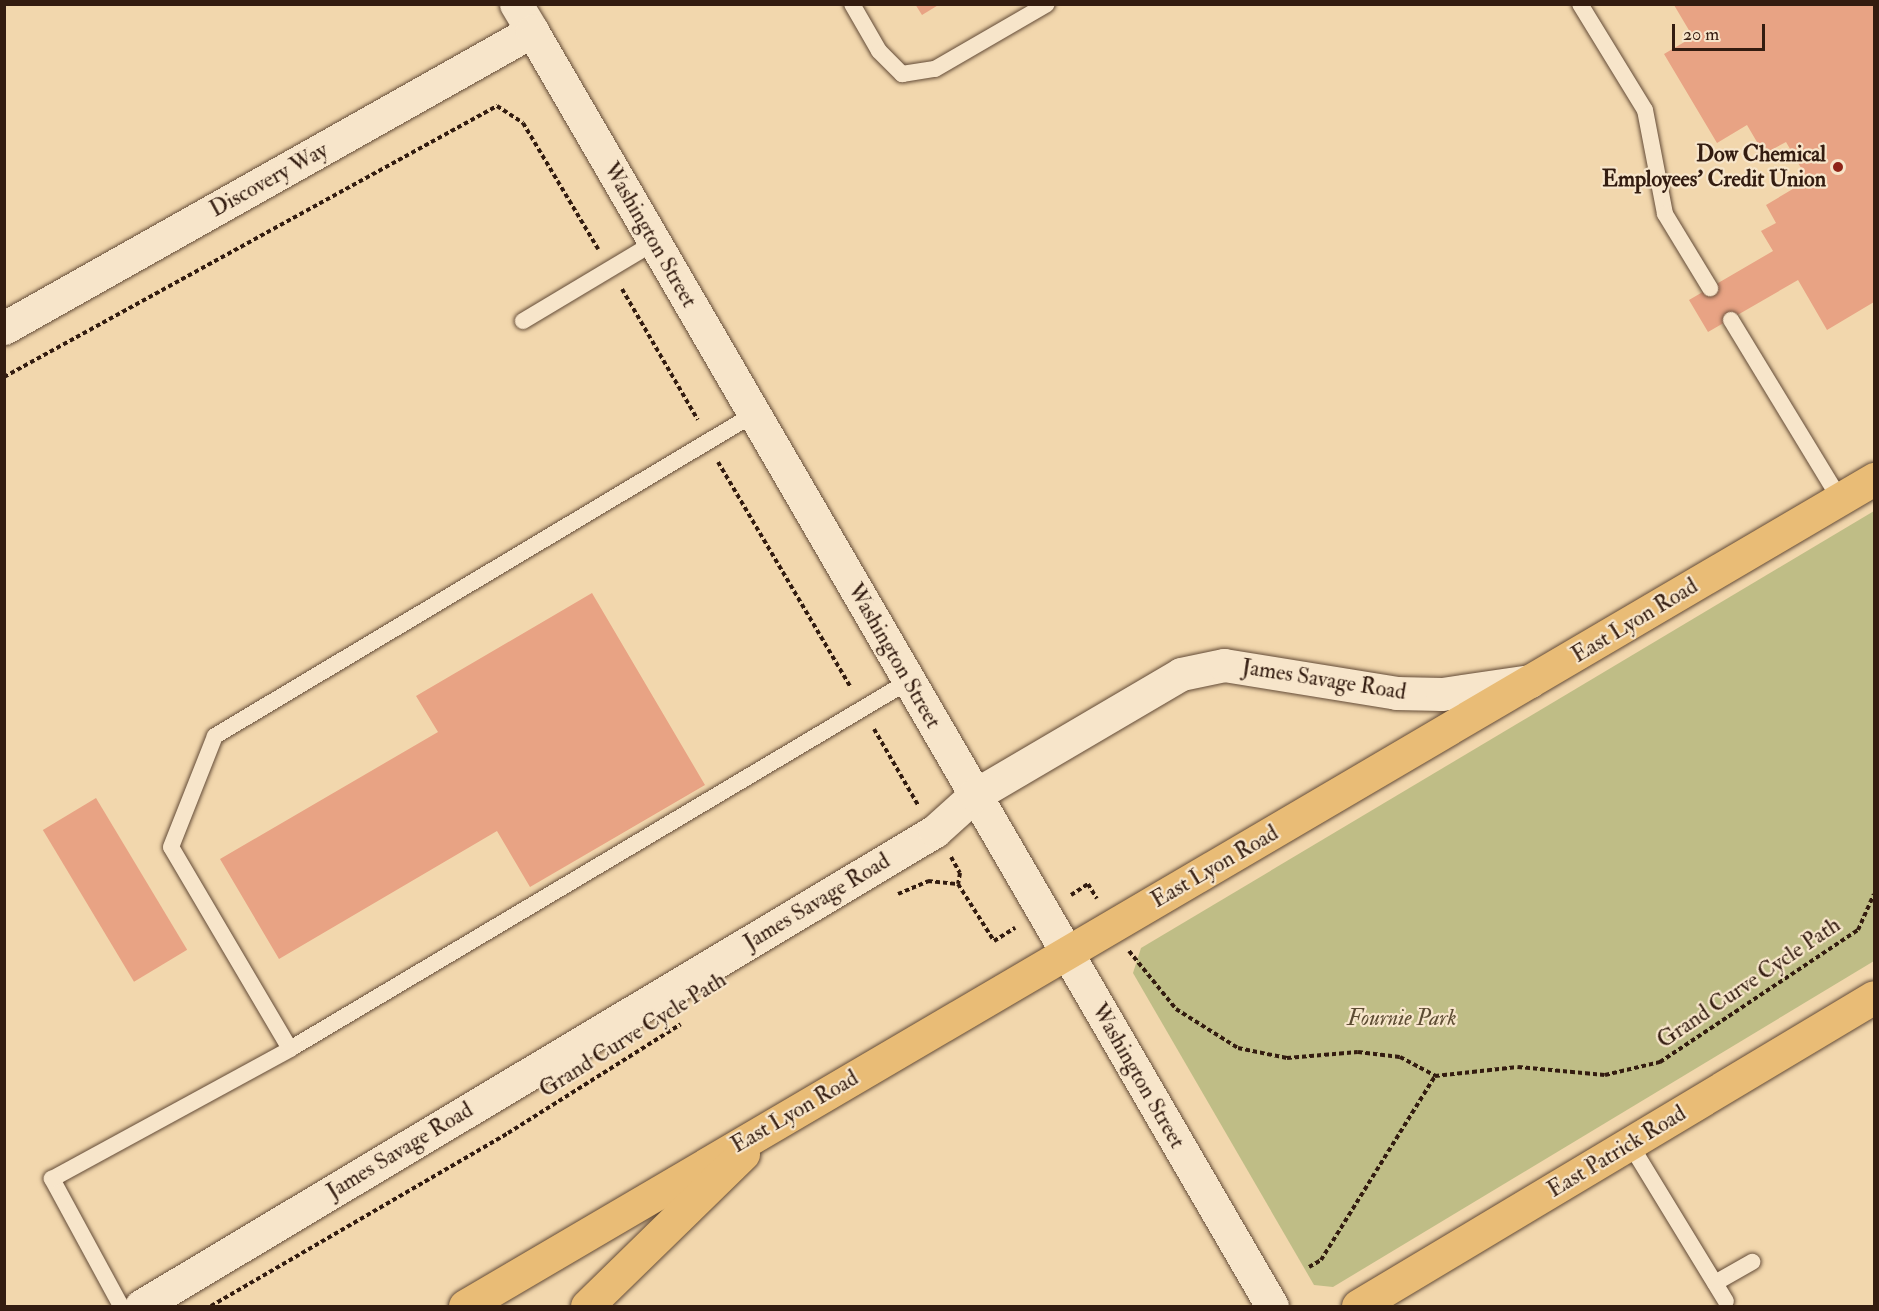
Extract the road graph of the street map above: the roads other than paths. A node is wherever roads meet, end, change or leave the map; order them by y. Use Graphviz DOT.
graph roads {
  1 [pos="852,4"];
  2 [pos="1047,4"];
  3 [pos="1580,4"];
  4 [pos="524,18"];
  5 [pos="655,242"];
  6 [pos="1710,288"];
  7 [pos="1731,320"];
  8 [pos="523,321"];
  9 [pos="4,328"];
  10 [pos="754,414"];
  11 [pos="1875,479"];
  12 [pos="1840,499"];
  13 [pos="909,681"];
  14 [pos="1534,681"];
  15 [pos="975,795"];
  16 [pos="1066,953"];
  17 [pos="1875,998"];
  18 [pos="290,1049"];
  19 [pos="764,1130"];
  20 [pos="1630,1144"];
  21 [pos="1752,1262"];
  22 [pos="1715,1282"];
  23 [pos="1726,1301"];
  24 [pos="121,1306"];
  25 [pos="141,1306"];
  26 [pos="465,1306"];
  27 [pos="587,1306"];
  28 [pos="1272,1306"];
  29 [pos="1358,1306"];
  1 -- 2 [label="lane"];
  3 -- 6 [label="lane"];
  4 -- 5 [label="street, Washington Street"];
  4 -- 9 [label="street, Discovery Way"];
  5 -- 8 [label="lane"];
  5 -- 10 [label="street, Washington Street"];
  7 -- 12 [label="lane"];
  10 -- 13 [label="street, Washington Street"];
  10 -- 18 [label="lane"];
  11 -- 12 [label="highway, East Lyon Road"];
  12 -- 14 [label="highway, East Lyon Road"];
  13 -- 15 [label="street, Washington Street"];
  13 -- 18 [label="lane"];
  14 -- 15 [label="street, James Savage Road"];
  14 -- 16 [label="highway, East Lyon Road"];
  15 -- 16 [label="street, Washington Street"];
  15 -- 25 [label="street, James Savage Road"];
  16 -- 19 [label="highway, East Lyon Road"];
  16 -- 28 [label="street, Washington Street"];
  17 -- 20 [label="highway, East Patrick Road"];
  18 -- 24 [label="lane"];
  19 -- 26 [label="highway, East Lyon Road"];
  19 -- 27 [label="highway"];
  20 -- 22 [label="lane"];
  20 -- 29 [label="highway, East Patrick Road"];
  21 -- 22 [label="lane"];
  22 -- 23 [label="lane"];
}
